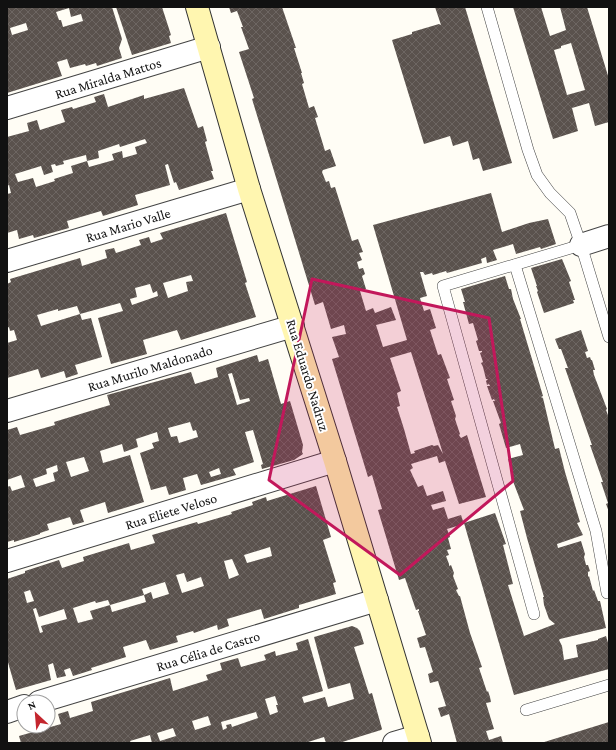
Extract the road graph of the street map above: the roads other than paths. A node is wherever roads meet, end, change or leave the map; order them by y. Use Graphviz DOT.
graph roads {
  1 [pos="197,7"];
  2 [pos="487,7"];
  3 [pos="209,47"];
  4 [pos="7,108"];
  5 [pos="249,189"];
  6 [pos="609,236"];
  7 [pos="581,245"];
  8 [pos="7,261"];
  9 [pos="515,265"];
  10 [pos="293,326"];
  11 [pos="609,338"];
  12 [pos="7,410"];
  13 [pos="335,461"];
  14 [pos="7,561"];
  15 [pos="607,593"];
  16 [pos="377,600"];
  17 [pos="534,614"];
  18 [pos="609,685"];
  19 [pos="56,697"];
  20 [pos="526,710"];
  21 [pos="419,739"];
  22 [pos="394,743"];
  1 -- 3 [label="street, Rua Eduardo Nadruz"];
  2 -- 7 [label="lane"];
  3 -- 4 [label="street, Rua Miralda Mattos"];
  3 -- 5 [label="street, Rua Eduardo Nadruz"];
  5 -- 8 [label="street, Rua Mario Valle"];
  5 -- 10 [label="street, Rua Eduardo Nadruz"];
  6 -- 7 [label="street"];
  7 -- 9 [label="lane"];
  7 -- 11 [label="lane"];
  9 -- 15 [label="lane"];
  9 -- 17 [label="lane"];
  10 -- 12 [label="street, Rua Murilo Maldonado"];
  10 -- 13 [label="street, Rua Eduardo Nadruz"];
  13 -- 14 [label="street, Rua Eliete Veloso"];
  13 -- 16 [label="street, Rua Eduardo Nadruz"];
  16 -- 19 [label="street, Rua Célia de Castro"];
  16 -- 21 [label="street, Rua Eduardo Nadruz"];
  18 -- 20 [label="lane"];
  21 -- 22 [label="street"];
}
